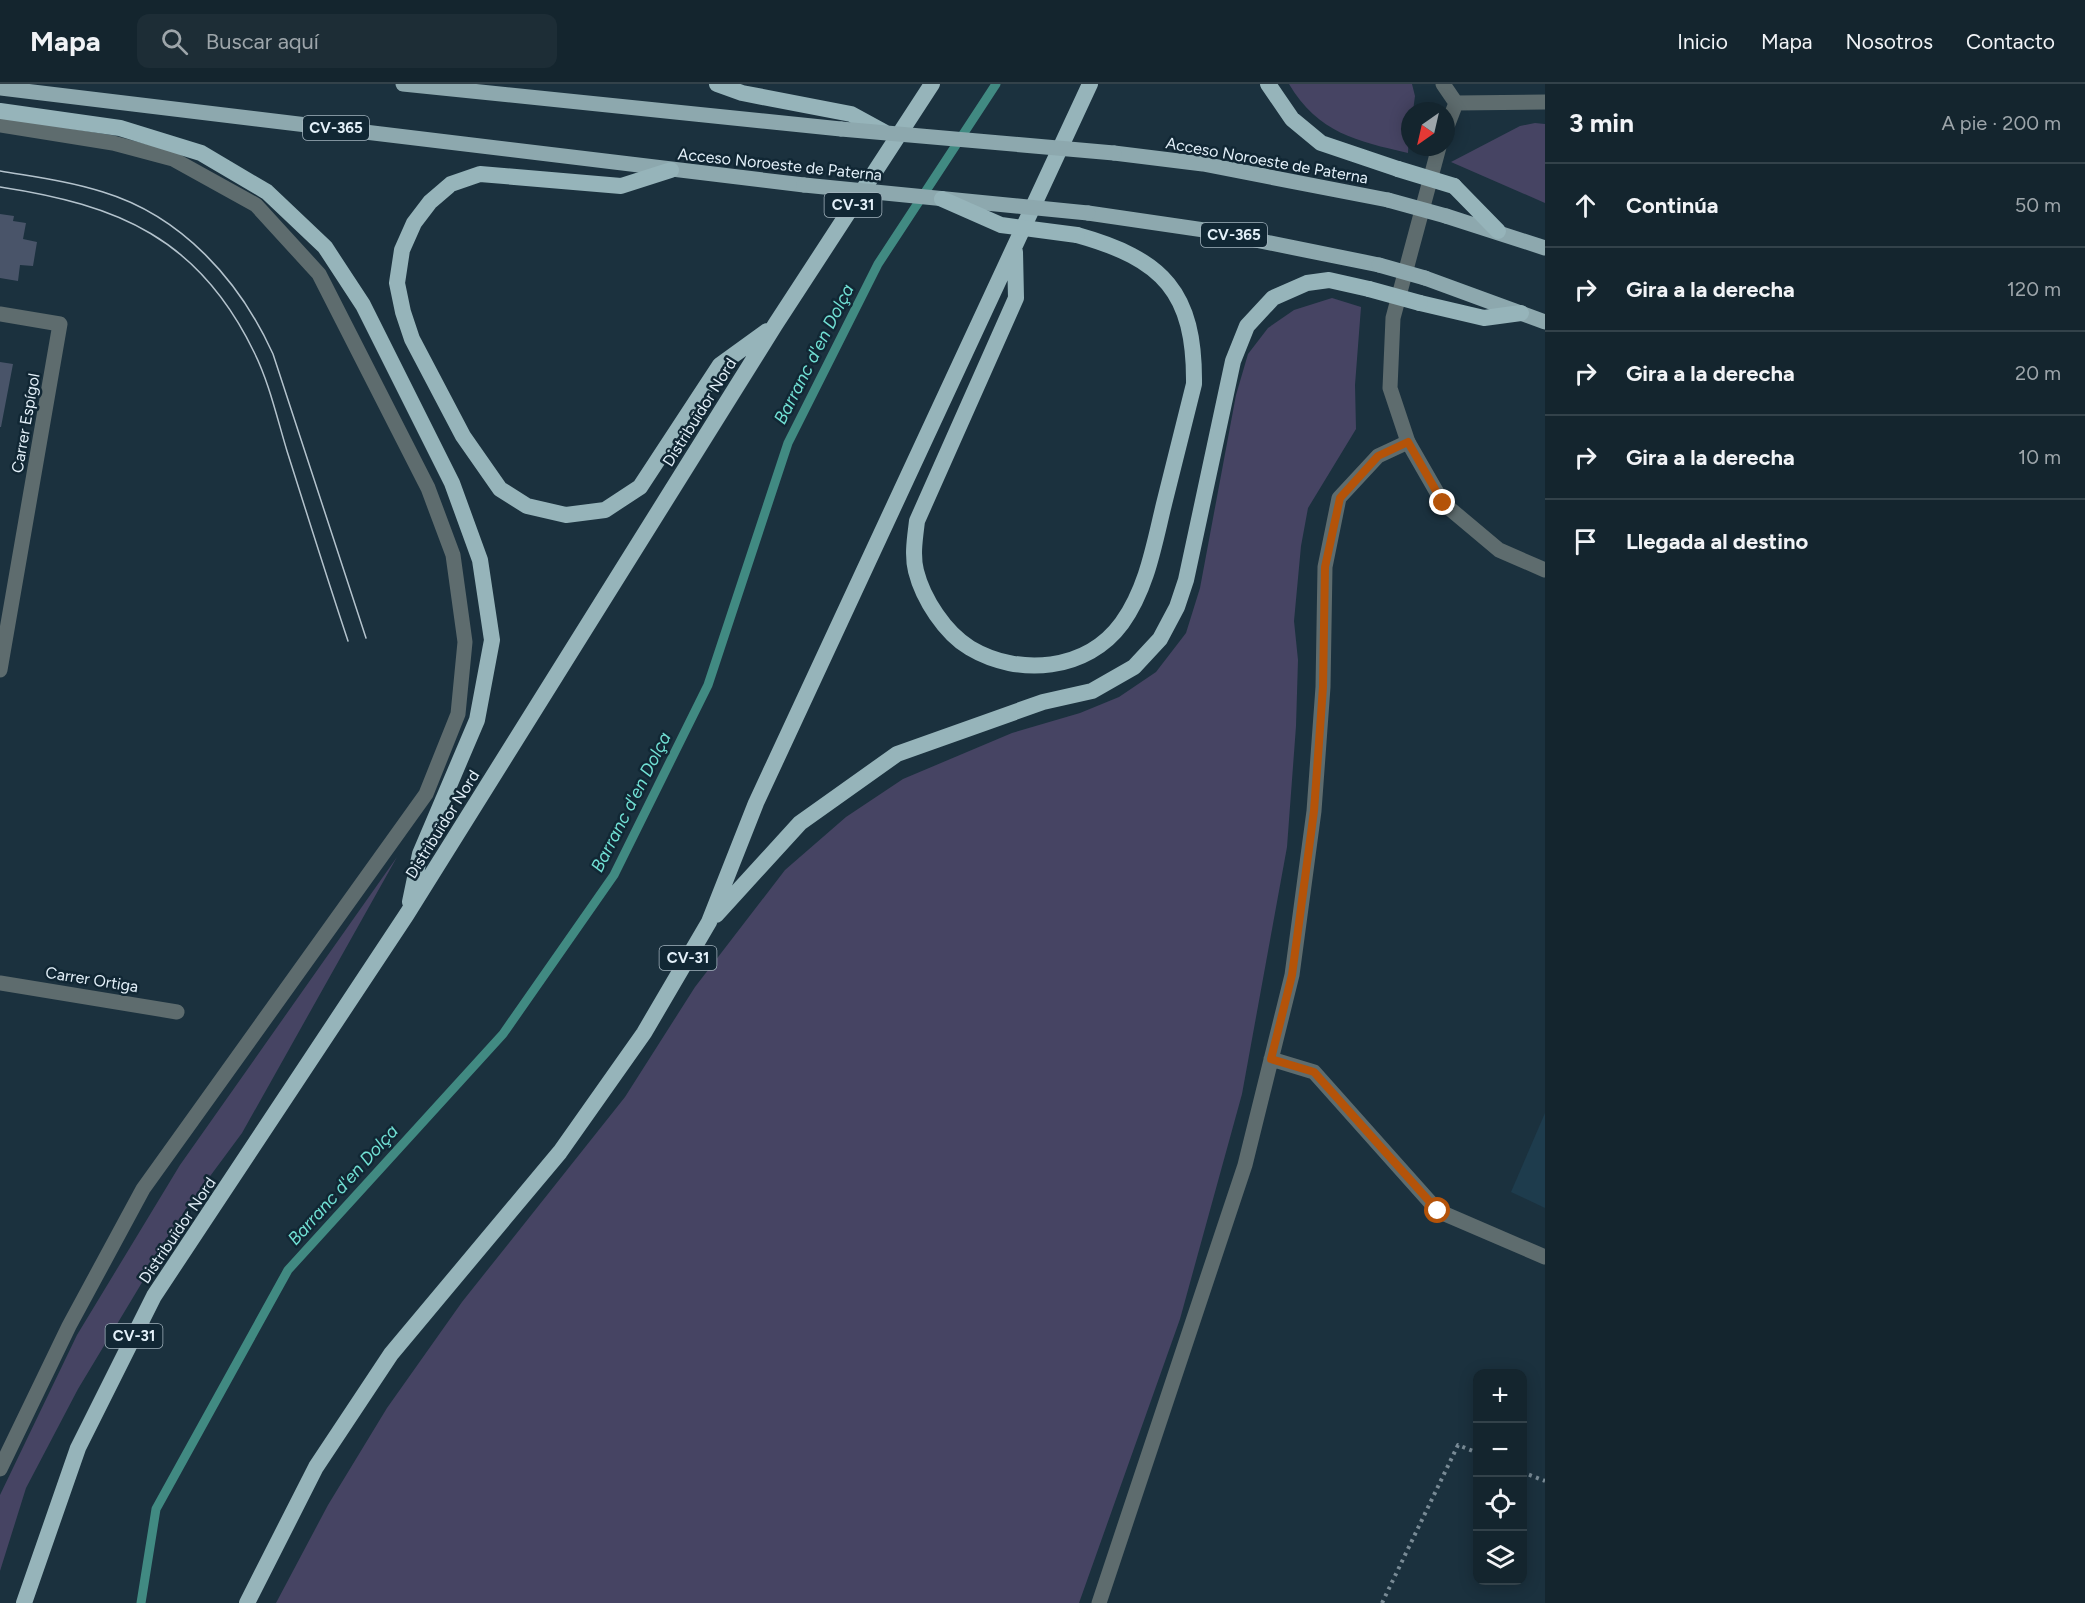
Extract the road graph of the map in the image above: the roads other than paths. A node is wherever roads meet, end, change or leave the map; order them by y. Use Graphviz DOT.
graph roads {
  1 [pos="403,84"];
  2 [pos="717,84"];
  3 [pos="932,84"];
  4 [pos="1090,84"];
  5 [pos="1268,84"];
  6 [pos="1443,84"];
  7 [pos="0,88"];
  8 [pos="1545,102"];
  9 [pos="1456,103"];
  10 [pos="0,111"];
  11 [pos="0,125"];
  12 [pos="884,132"];
  13 [pos="1437,156"];
  14 [pos="671,170"];
  15 [pos="942,199"];
  16 [pos="1498,231"];
  17 [pos="1015,245"];
  18 [pos="1545,248"];
  19 [pos="1521,313"];
  20 [pos="0,314"];
  21 [pos="1545,322"];
  22 [pos="775,325"];
  23 [pos="1408,442"];
  24 [pos="1545,570"];
  25 [pos="0,670"];
  26 [pos="407,914"];
  27 [pos="709,922"];
  28 [pos="0,982"];
  29 [pos="177,1012"];
  30 [pos="1271,1059"];
  31 [pos="1545,1257"];
  32 [pos="0,1469"];
  33 [pos="24,1603"];
  34 [pos="248,1603"];
  35 [pos="1099,1603"];
  1 -- 12 [label="main road, Acceso Noroeste de Paterna, bridge"];
  2 -- 12 [label="highway"];
  3 -- 22 [label="highway, Distribuïdor Nord / CV-31"];
  4 -- 17 [label="highway, CV-31"];
  5 -- 16 [label="highway, bridge"];
  6 -- 9 [label="street"];
  7 -- 14 [label="main road, Acceso Noroeste de Paterna / CV-365"];
  8 -- 9 [label="street"];
  10 -- 26 [label="highway"];
  11 -- 32 [label="street"];
  12 -- 16 [label="main road, Acceso Noroeste de Paterna, bridge"];
  13 -- 23 [label="street"];
  14 -- 15 [label="main road, Acceso Noroeste de Paterna / CV-365, bridge"];
  14 -- 22 [label="highway"];
  15 -- 17 [label="highway, bridge"];
  15 -- 19 [label="main road, Acceso Noroeste de Paterna / CV-365, bridge"];
  16 -- 18 [label="main road, Acceso Noroeste de Paterna"];
  17 -- 27 [label="highway, CV-31"];
  19 -- 21 [label="main road, Acceso Noroeste de Paterna / CV-365"];
  19 -- 27 [label="highway, bridge"];
  20 -- 25 [label="street, Carrer Espígol"];
  22 -- 26 [label="highway, Distribuïdor Nord / CV-31"];
  23 -- 24 [label="street"];
  23 -- 30 [label="street"];
  26 -- 33 [label="highway, Distribuïdor Nord / CV-31"];
  27 -- 34 [label="highway, CV-31"];
  28 -- 29 [label="street, Carrer Ortiga"];
  30 -- 31 [label="street"];
  30 -- 35 [label="street"];
}
